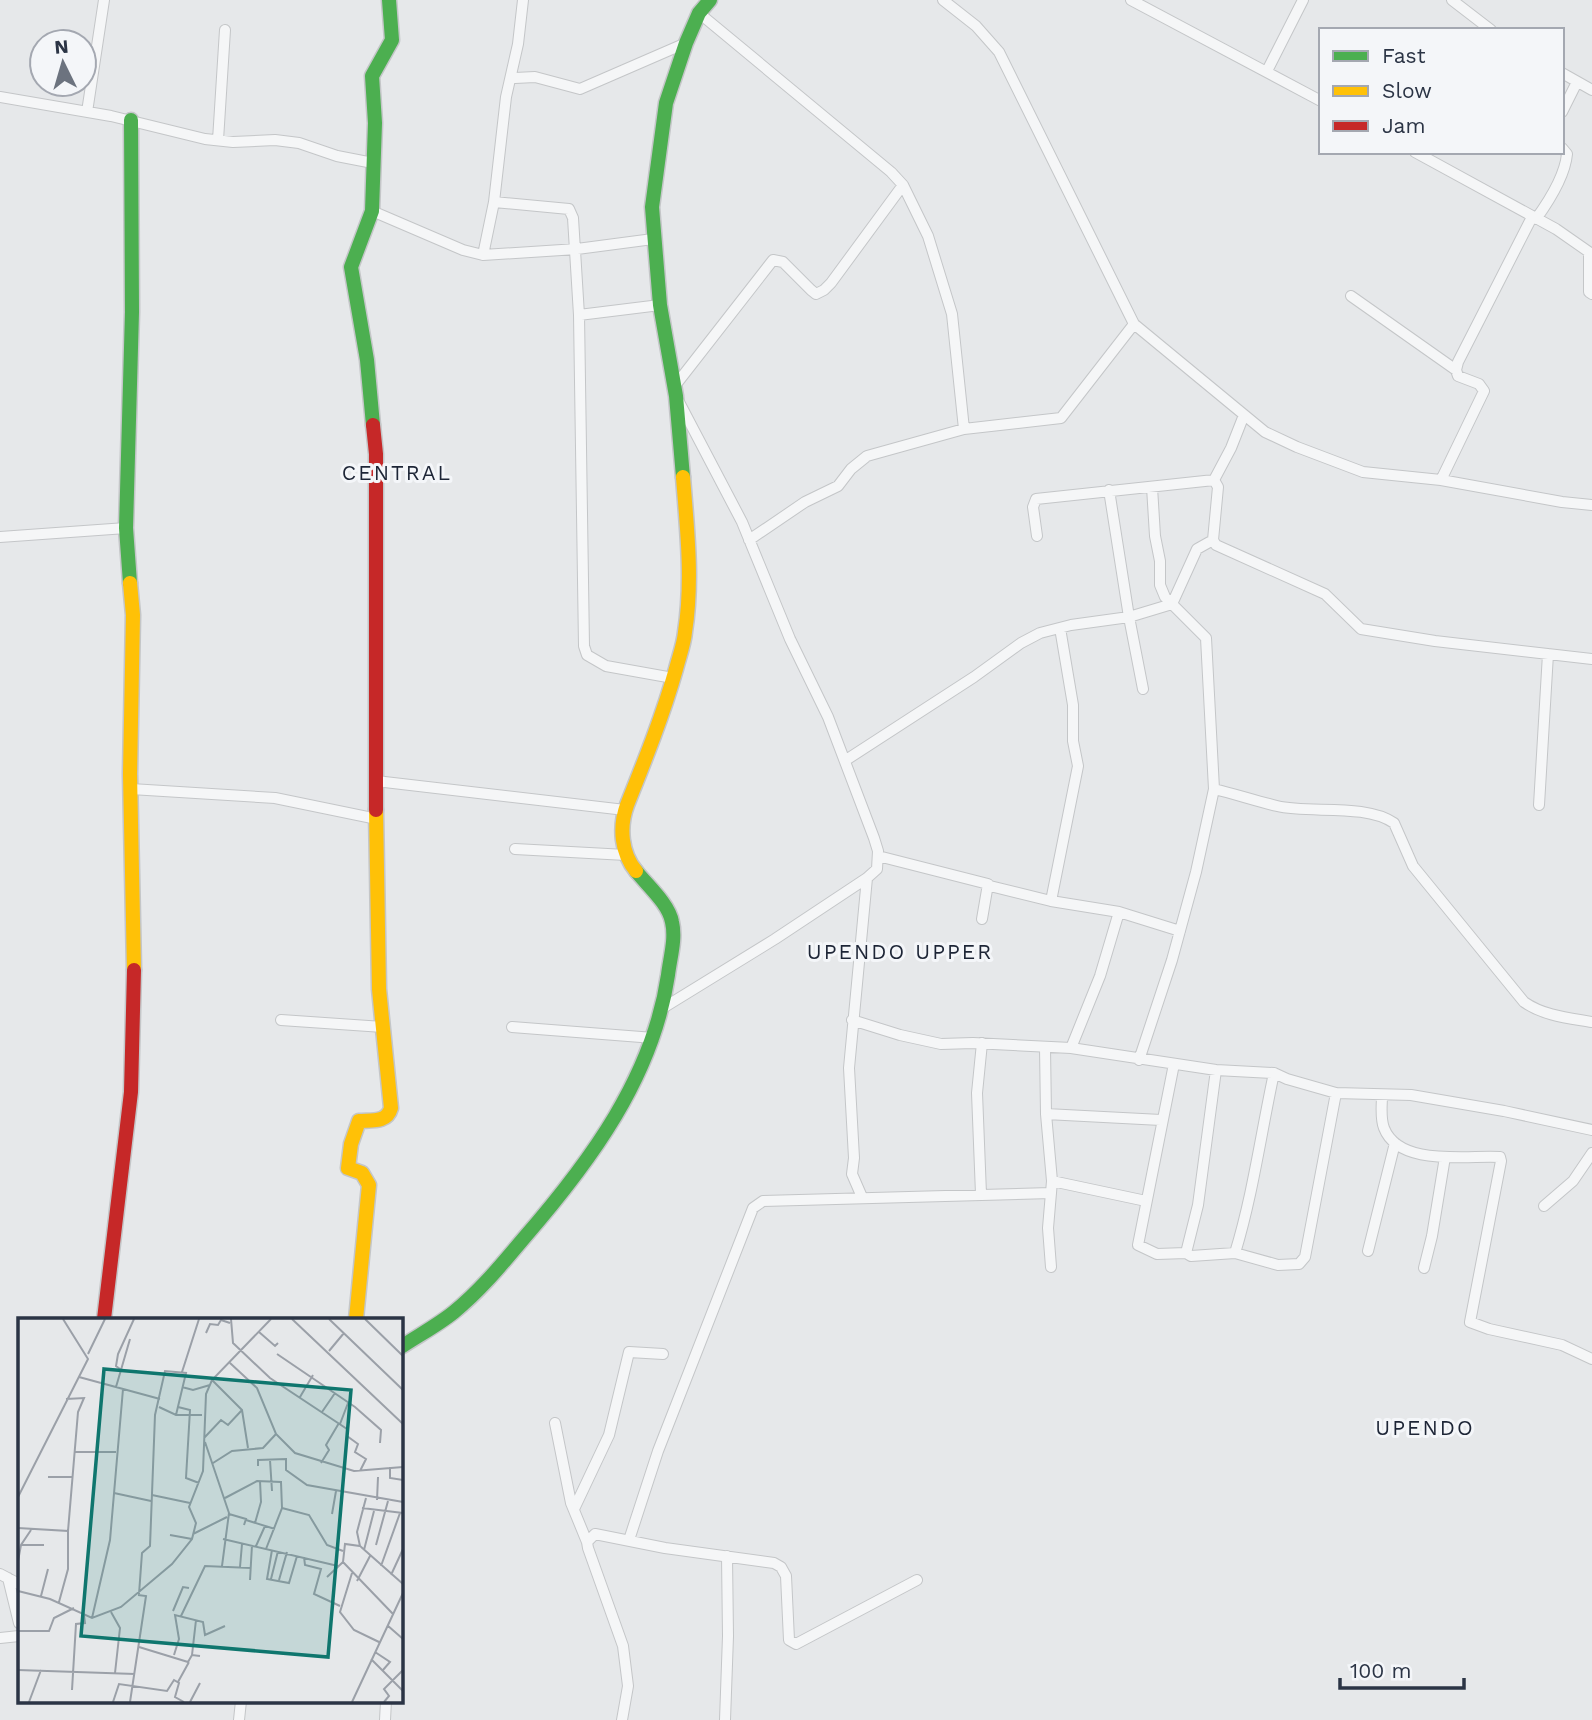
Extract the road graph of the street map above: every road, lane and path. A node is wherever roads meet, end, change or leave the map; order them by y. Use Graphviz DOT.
graph roads {
  1 [pos="104,0"];
  2 [pos="388,0"];
  3 [pos="523,0"];
  4 [pos="710,0"];
  5 [pos="943,0"];
  6 [pos="1131,0"];
  7 [pos="1303,0"];
  8 [pos="1452,0"];
  9 [pos="699,13"];
  10 [pos="1489,28"];
  11 [pos="225,30"];
  12 [pos="686,43"];
  13 [pos="1267,71"];
  14 [pos="1564,74"];
  15 [pos="512,76"];
  16 [pos="1577,82"];
  17 [pos="1592,90"];
  18 [pos="0,97"];
  19 [pos="1319,100"];
  20 [pos="1564,108"];
  21 [pos="87,111"];
  22 [pos="131,120"];
  23 [pos="218,140"];
  24 [pos="1564,150"];
  25 [pos="1419,154"];
  26 [pos="373,163"];
  27 [pos="903,185"];
  28 [pos="494,202"];
  29 [pos="372,211"];
  30 [pos="1534,218"];
  31 [pos="653,239"];
  32 [pos="577,249"];
  33 [pos="483,255"];
  34 [pos="1592,294"];
  35 [pos="1351,296"];
  36 [pos="660,305"];
  37 [pos="579,315"];
  38 [pos="1134,324"];
  39 [pos="1455,370"];
  40 [pos="675,391"];
  41 [pos="1244,415"];
  42 [pos="964,429"];
  43 [pos="1214,480"];
  44 [pos="1441,480"];
  45 [pos="1152,487"];
  46 [pos="1109,490"];
  47 [pos="1592,505"];
  48 [pos="126,528"];
  49 [pos="1037,536"];
  50 [pos="0,537"];
  51 [pos="749,540"];
  52 [pos="1213,540"];
  53 [pos="1172,604"];
  54 [pos="1129,617"];
  55 [pos="1060,628"];
  56 [pos="1548,653"];
  57 [pos="1592,659"];
  58 [pos="673,678"];
  59 [pos="1143,689"];
  60 [pos="846,760"];
  61 [pos="376,781"];
  62 [pos="131,789"];
  63 [pos="1214,789"];
  64 [pos="1539,805"];
  65 [pos="625,810"];
  66 [pos="377,819"];
  67 [pos="515,849"];
  68 [pos="626,855"];
  69 [pos="878,856"];
  70 [pos="867,878"];
  71 [pos="990,886"];
  72 [pos="1051,901"];
  73 [pos="1119,912"];
  74 [pos="982,919"];
  75 [pos="1180,931"];
  76 [pos="663,1008"];
  77 [pos="281,1020"];
  78 [pos="852,1020"];
  79 [pos="1592,1023"];
  80 [pos="383,1027"];
  81 [pos="512,1027"];
  82 [pos="654,1038"];
  83 [pos="982,1043"];
  84 [pos="1045,1048"];
  85 [pos="1072,1048"];
  86 [pos="1139,1060"];
  87 [pos="1174,1064"];
  88 [pos="1216,1070"];
  89 [pos="1274,1073"];
  90 [pos="1336,1093"];
  91 [pos="1382,1095"];
  92 [pos="1046,1114"];
  93 [pos="1161,1120"];
  94 [pos="1592,1130"];
  95 [pos="1395,1143"];
  96 [pos="1592,1153"];
  97 [pos="1445,1157"];
  98 [pos="1052,1181"];
  99 [pos="1051,1193"];
  100 [pos="981,1195"];
  101 [pos="862,1197"];
  102 [pos="1146,1200"];
  103 [pos="1544,1206"];
  104 [pos="1368,1251"];
  105 [pos="1186,1253"];
  106 [pos="1235,1253"];
  107 [pos="1051,1267"];
  108 [pos="1424,1268"];
  109 [pos="103,1318"];
  110 [pos="356,1318"];
  111 [pos="402,1346"];
  112 [pos="663,1354"];
  113 [pos="1592,1359"];
  114 [pos="555,1423"];
  115 [pos="574,1509"];
  116 [pos="629,1540"];
  117 [pos="587,1542"];
  118 [pos="727,1556"];
  119 [pos="4,1576"];
  120 [pos="917,1580"];
  121 [pos="18,1620"];
  122 [pos="18,1636"];
  123 [pos="0,1638"];
  124 [pos="240,1702"];
  125 [pos="386,1702"];
  126 [pos="239,1720"];
  127 [pos="385,1720"];
  128 [pos="622,1720"];
  129 [pos="725,1720"];
  1 -- 21 [label="street"];
  2 -- 26 [label="street"];
  3 -- 15 [label="street"];
  4 -- 9 [label="street"];
  5 -- 38 [label="street"];
  6 -- 13 [label="street"];
  7 -- 13 [label="street"];
  8 -- 10 [label="street"];
  9 -- 12 [label="street"];
  9 -- 27 [label="street"];
  11 -- 23 [label="street"];
  12 -- 15 [label="street"];
  12 -- 31 [label="street"];
  13 -- 19 [label="street"];
  14 -- 16 [label="street"];
  15 -- 28 [label="street"];
  16 -- 17 [label="street"];
  16 -- 20 [label="street"];
  18 -- 21 [label="street"];
  21 -- 22 [label="street"];
  22 -- 23 [label="street"];
  22 -- 48 [label="street"];
  23 -- 26 [label="street"];
  24 -- 30 [label="street"];
  25 -- 30 [label="street"];
  26 -- 29 [label="street"];
  27 -- 40 [label="street"];
  27 -- 42 [label="street"];
  28 -- 32 [label="street"];
  28 -- 33 [label="street"];
  29 -- 33 [label="street"];
  29 -- 61 [label="street"];
  30 -- 34 [label="street"];
  30 -- 39 [label="street"];
  31 -- 32 [label="street"];
  31 -- 36 [label="street"];
  32 -- 33 [label="street"];
  32 -- 37 [label="street"];
  35 -- 39 [label="street"];
  36 -- 37 [label="street"];
  36 -- 40 [label="street"];
  37 -- 58 [label="street"];
  38 -- 41 [label="street"];
  38 -- 42 [label="street"];
  39 -- 44 [label="street"];
  40 -- 51 [label="street"];
  40 -- 58 [label="street"];
  41 -- 43 [label="street"];
  41 -- 44 [label="street"];
  42 -- 51 [label="street"];
  43 -- 45 [label="street"];
  43 -- 52 [label="street"];
  44 -- 47 [label="street"];
  45 -- 46 [label="street"];
  45 -- 53 [label="street"];
  46 -- 49 [label="street"];
  46 -- 54 [label="street"];
  48 -- 50 [label="street"];
  48 -- 62 [label="street"];
  51 -- 60 [label="street"];
  52 -- 53 [label="street"];
  52 -- 56 [label="street"];
  53 -- 54 [label="street"];
  53 -- 63 [label="street"];
  54 -- 55 [label="street"];
  54 -- 59 [label="street"];
  55 -- 60 [label="street"];
  55 -- 72 [label="street"];
  56 -- 57 [label="street"];
  56 -- 64 [label="street"];
  58 -- 65 [label="street"];
  60 -- 69 [label="street"];
  61 -- 65 [label="street"];
  61 -- 66 [label="street"];
  62 -- 66 [label="street"];
  62 -- 109 [label="street"];
  63 -- 75 [label="street"];
  63 -- 79 [label="street"];
  65 -- 68 [label="street"];
  66 -- 80 [label="street"];
  67 -- 68 [label="street"];
  68 -- 76 [label="street"];
  69 -- 70 [label="street"];
  69 -- 71 [label="street"];
  70 -- 76 [label="street"];
  70 -- 78 [label="street"];
  71 -- 72 [label="street"];
  71 -- 74 [label="street"];
  72 -- 73 [label="street"];
  73 -- 75 [label="street"];
  73 -- 85 [label="street"];
  75 -- 86 [label="street"];
  76 -- 82 [label="street"];
  77 -- 80 [label="street"];
  78 -- 83 [label="street"];
  78 -- 101 [label="street"];
  80 -- 110 [label="street"];
  81 -- 82 [label="street"];
  82 -- 111 [label="street"];
  83 -- 84 [label="street"];
  83 -- 100 [label="street"];
  84 -- 85 [label="street"];
  84 -- 92 [label="street"];
  85 -- 86 [label="street"];
  86 -- 87 [label="street"];
  87 -- 88 [label="street"];
  87 -- 93 [label="street"];
  88 -- 89 [label="street"];
  88 -- 105 [label="street"];
  89 -- 90 [label="street"];
  89 -- 106 [label="street"];
  90 -- 91 [label="street"];
  90 -- 106 [label="street"];
  91 -- 94 [label="street"];
  91 -- 95 [label="street"];
  92 -- 93 [label="street"];
  92 -- 98 [label="street"];
  93 -- 102 [label="street"];
  95 -- 97 [label="street"];
  95 -- 104 [label="street"];
  96 -- 103 [label="street"];
  97 -- 108 [label="street"];
  97 -- 113 [label="street"];
  98 -- 99 [label="street"];
  98 -- 102 [label="street"];
  99 -- 100 [label="street"];
  99 -- 107 [label="street"];
  100 -- 101 [label="street"];
  101 -- 116 [label="street"];
  102 -- 105 [label="street"];
  105 -- 106 [label="street"];
  112 -- 115 [label="street"];
  114 -- 115 [label="street"];
  115 -- 117 [label="street"];
  116 -- 117 [label="street"];
  116 -- 118 [label="street"];
  117 -- 128 [label="street"];
  118 -- 120 [label="street"];
  118 -- 129 [label="street"];
  119 -- 121 [label="street"];
  122 -- 123 [label="street"];
  124 -- 126 [label="street"];
  125 -- 127 [label="street"];
}
